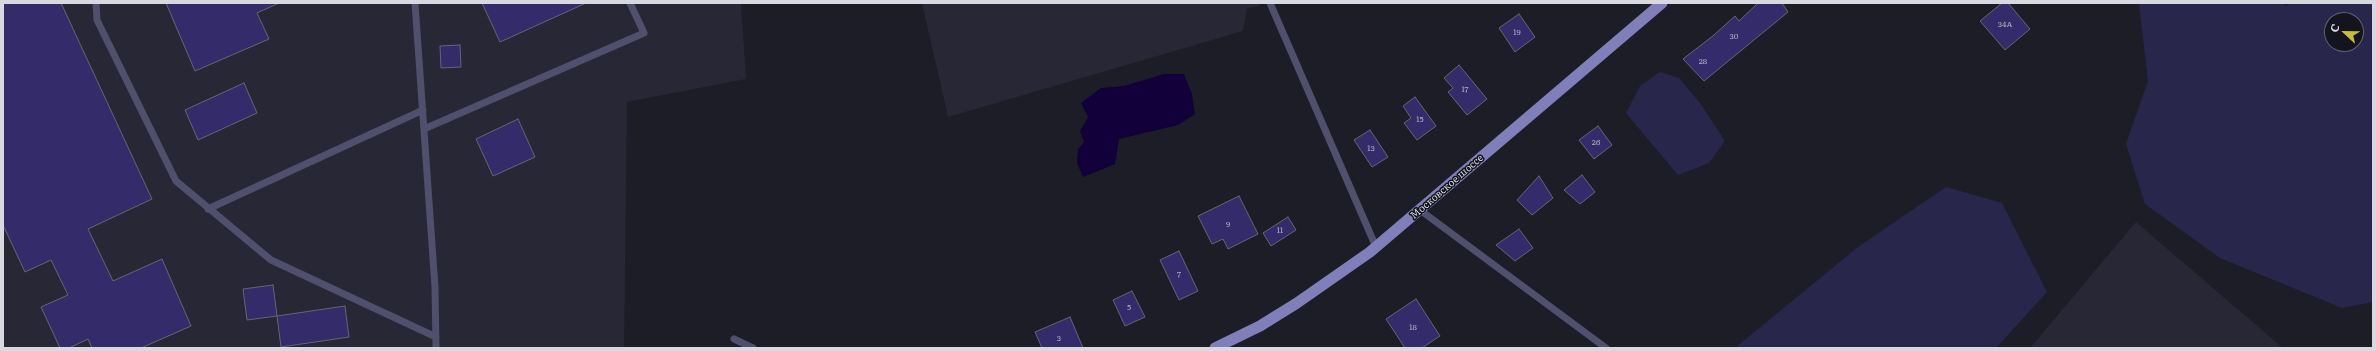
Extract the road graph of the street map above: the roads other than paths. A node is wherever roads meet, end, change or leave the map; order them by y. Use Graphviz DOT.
graph roads {
  1 [pos="96,3"];
  2 [pos="416,3"];
  3 [pos="630,3"];
  4 [pos="1270,3"];
  5 [pos="1662,3"];
  6 [pos="423,110"];
  7 [pos="424,129"];
  8 [pos="208,209"];
  9 [pos="1420,210"];
  10 [pos="1376,247"];
  11 [pos="436,337"];
  12 [pos="734,339"];
  13 [pos="436,348"];
  14 [pos="753,348"];
  15 [pos="1215,348"];
  16 [pos="1606,348"];
  1 -- 8 [label="lane"];
  2 -- 6 [label="lane"];
  3 -- 7 [label="lane"];
  4 -- 10 [label="lane"];
  5 -- 9 [label="main road, Московское шоссе"];
  6 -- 7 [label="lane"];
  6 -- 8 [label="lane"];
  7 -- 11 [label="lane"];
  8 -- 11 [label="lane"];
  9 -- 10 [label="main road, Московское шоссе"];
  9 -- 16 [label="lane"];
  10 -- 15 [label="main road, Московское шоссе"];
  11 -- 13 [label="lane"];
  12 -- 14 [label="lane"];
}
